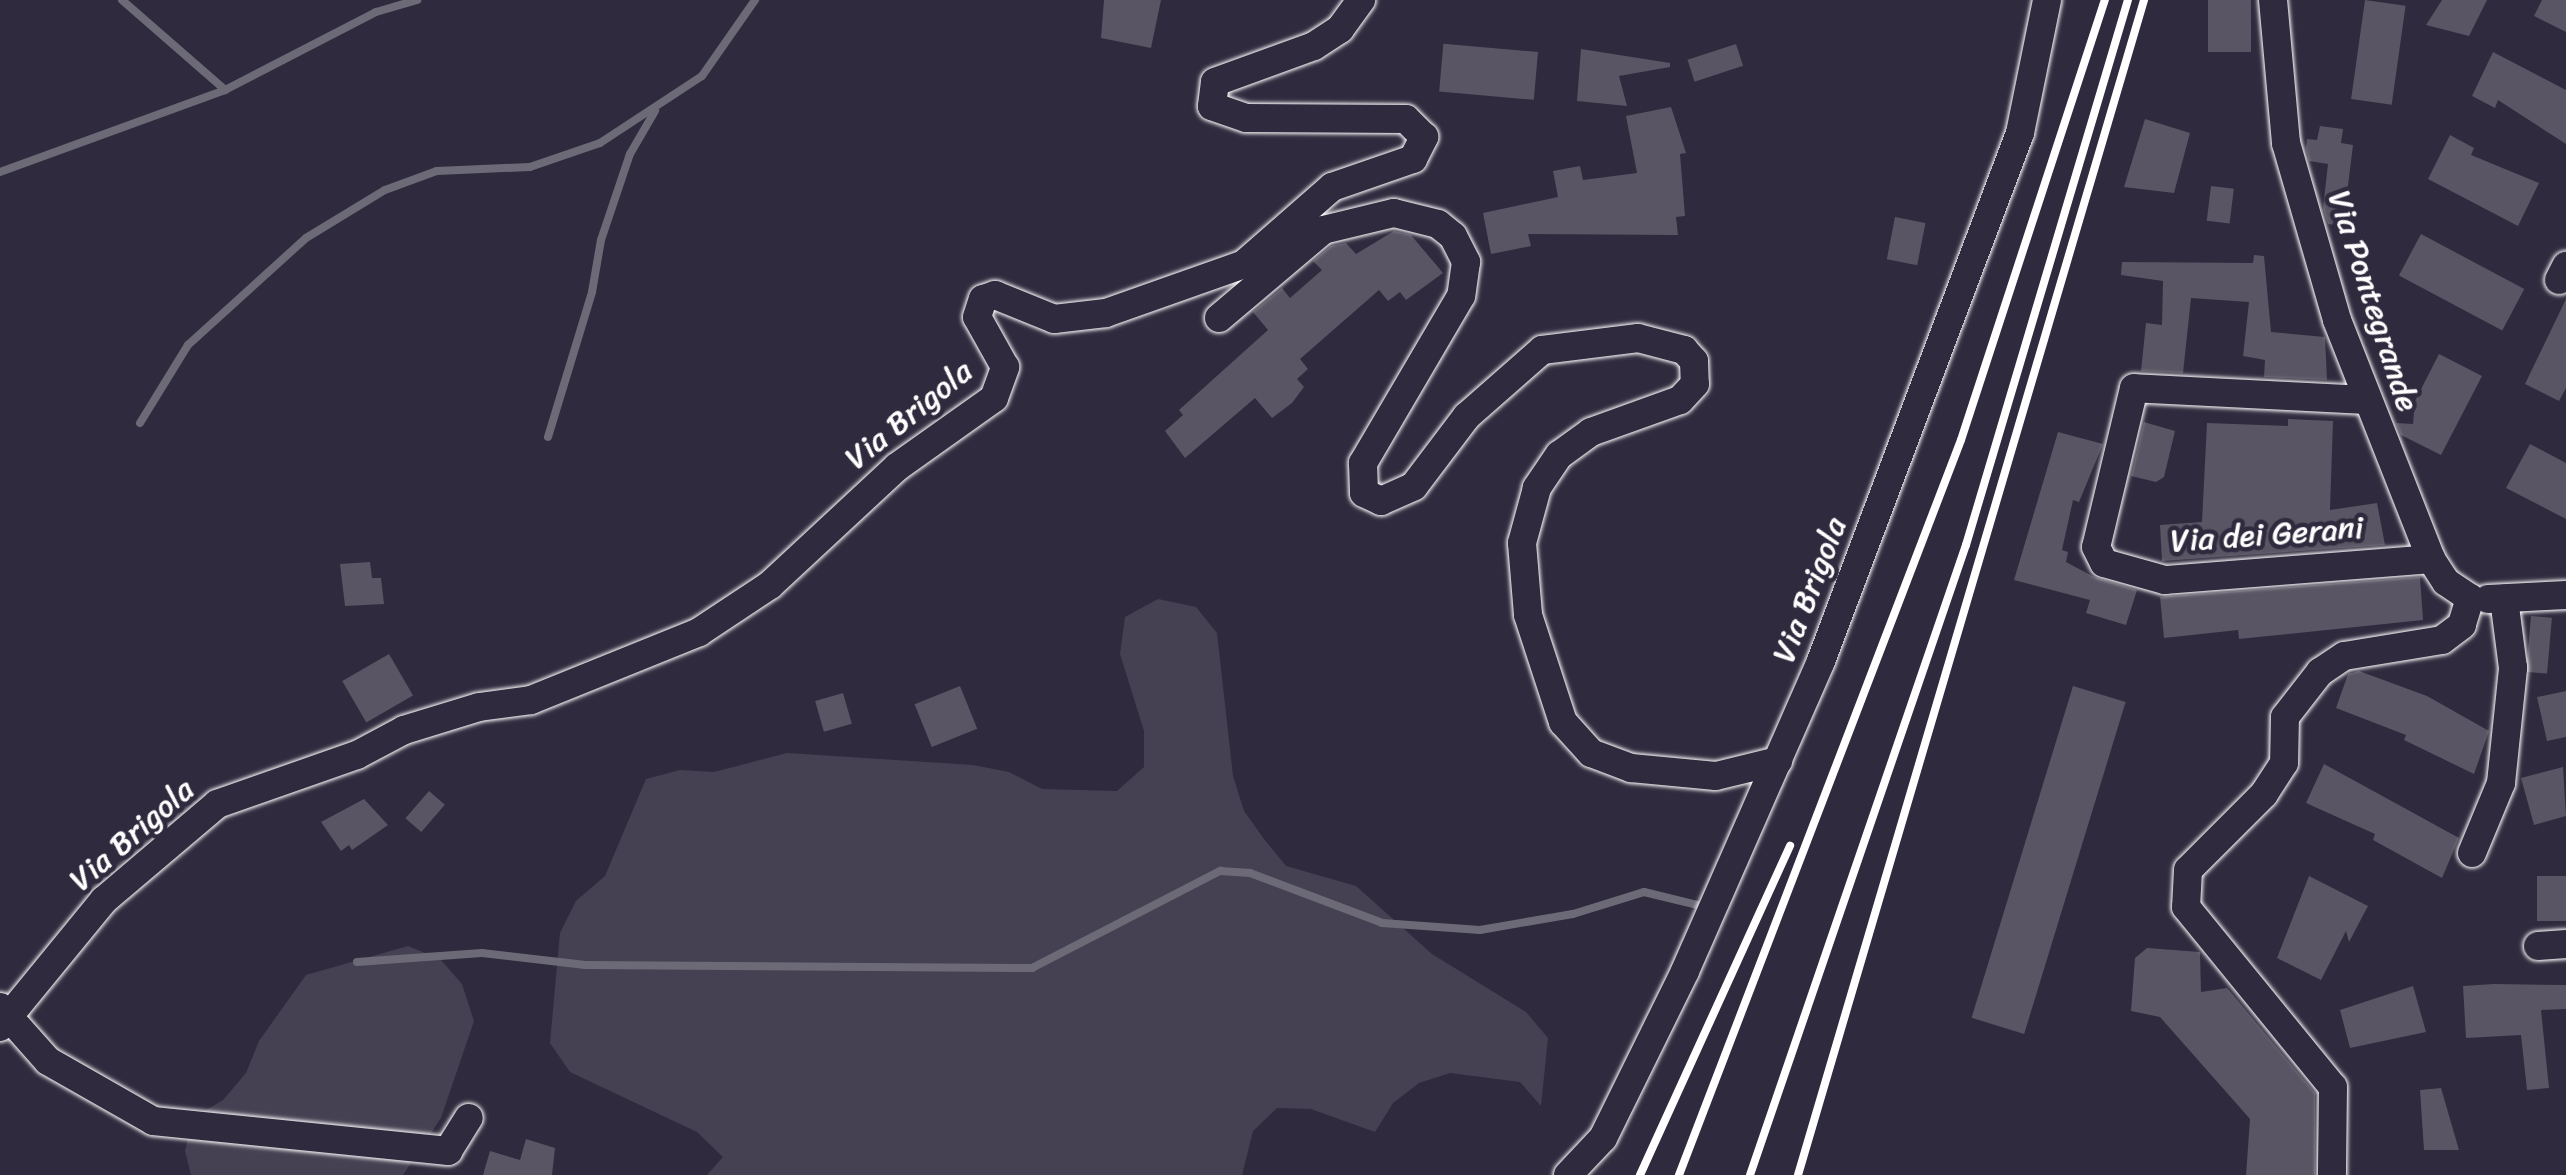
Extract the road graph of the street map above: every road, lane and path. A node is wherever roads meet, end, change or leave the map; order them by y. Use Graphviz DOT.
graph roads {
  1 [pos="1361,0"];
  2 [pos="2047,0"];
  3 [pos="2273,0"];
  4 [pos="1220,318"];
  5 [pos="2367,400"];
  6 [pos="2431,559"];
  7 [pos="2566,595"];
  8 [pos="2470,598"];
  9 [pos="2504,599"];
  10 [pos="1778,761"];
  11 [pos="2472,853"];
  12 [pos="2566,944"];
  13 [pos="2538,946"];
  14 [pos="3,1016"];
  15 [pos="469,1118"];
  16 [pos="1568,1175"];
  17 [pos="2332,1175"];
  1 -- 14 [label="street, Via Brigola"];
  2 -- 10 [label="street, Via Brigola"];
  3 -- 5 [label="street, Via Pontegrande"];
  4 -- 10 [label="street"];
  5 -- 6 [label="street, Via Pontegrande"];
  5 -- 6 [label="street, Via dei Gerani"];
  6 -- 8 [label="street, Via Pontegrande"];
  7 -- 9 [label="street"];
  8 -- 9 [label="street"];
  8 -- 17 [label="street"];
  9 -- 11 [label="street"];
  10 -- 16 [label="street, Via Brigola"];
  12 -- 13 [label="street"];
  14 -- 15 [label="street, Via Brigola"];
}
